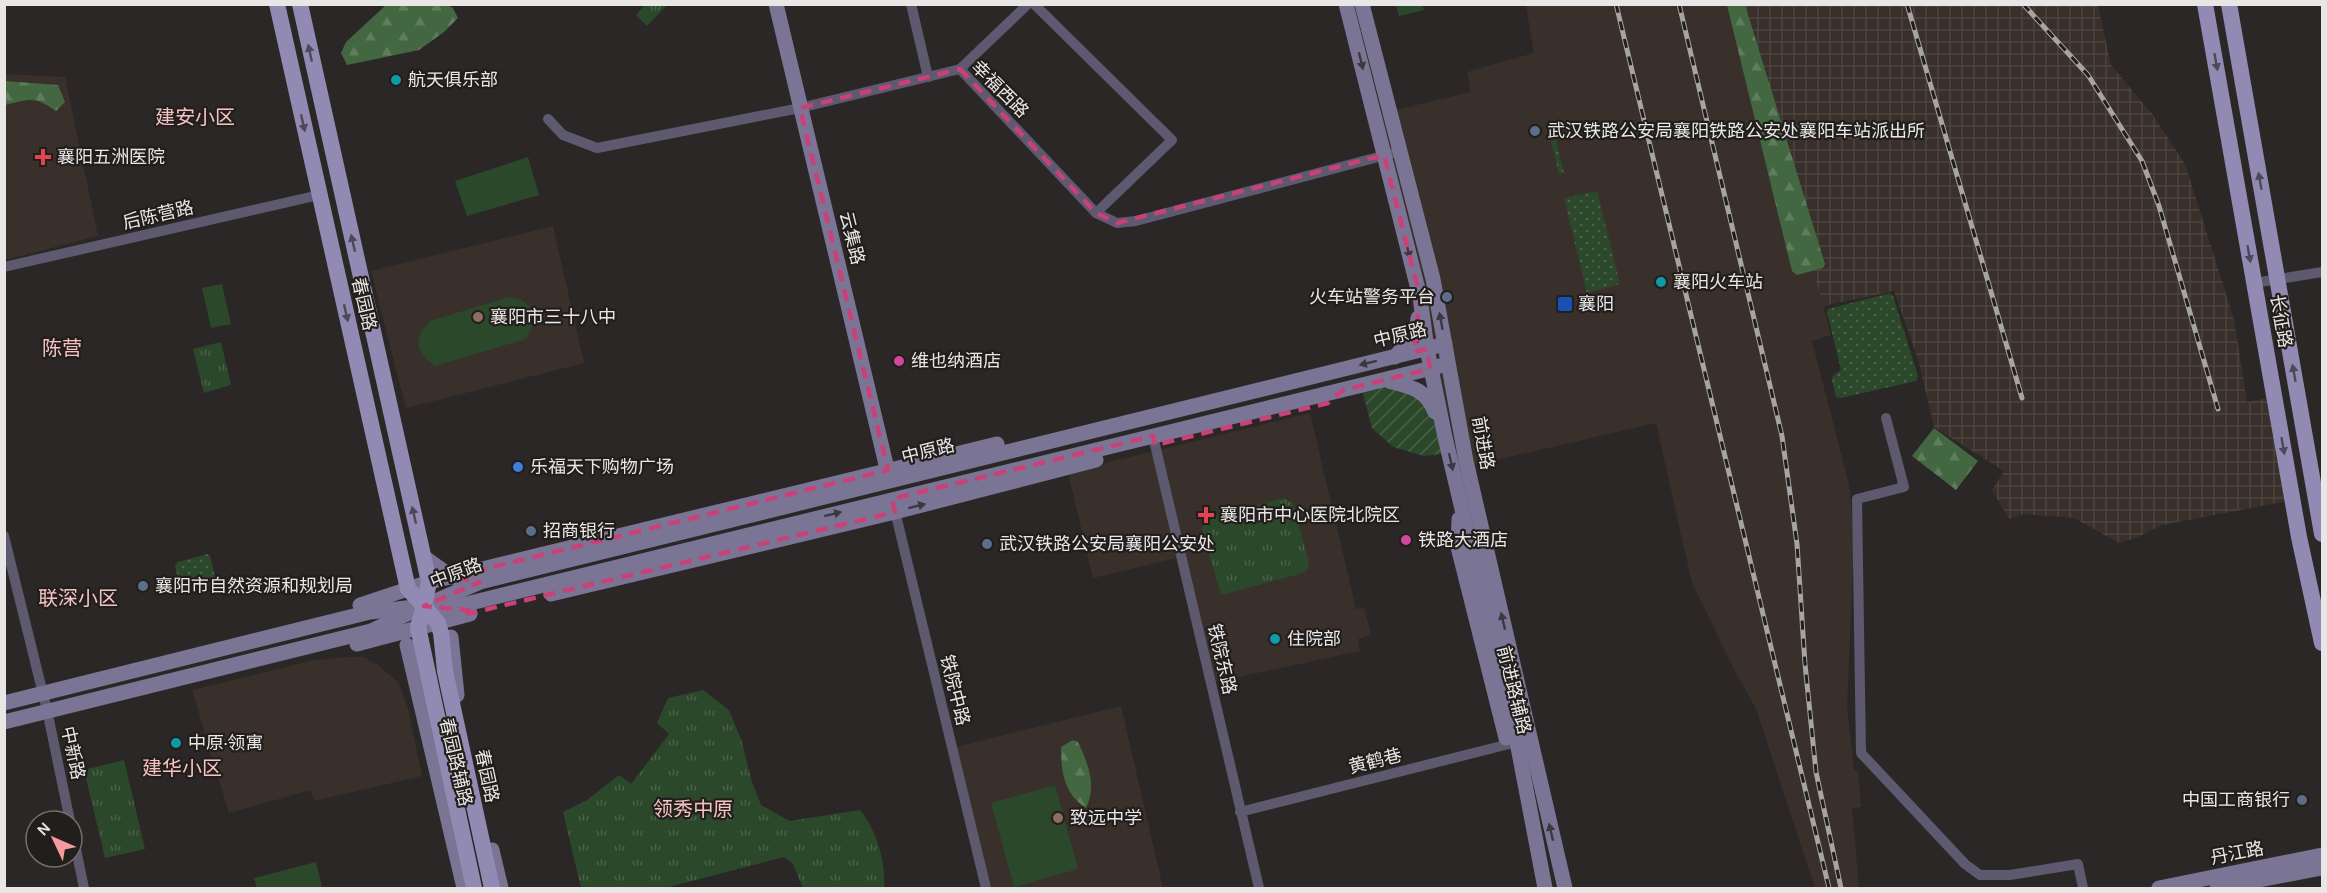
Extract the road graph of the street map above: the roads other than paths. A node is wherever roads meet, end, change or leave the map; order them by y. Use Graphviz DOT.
graph roads {
  1 [pos="277,4"];
  2 [pos="300,4"];
  3 [pos="776,4"];
  4 [pos="912,4"];
  5 [pos="1028,4"];
  6 [pos="1034,4"];
  7 [pos="1346,4"];
  8 [pos="1362,4"];
  9 [pos="2205,4"];
  10 [pos="2229,4"];
  11 [pos="960,69"];
  12 [pos="928,77"];
  13 [pos="800,108"];
  14 [pos="548,118"];
  15 [pos="1401,151"];
  16 [pos="1384,155"];
  17 [pos="319,195"];
  18 [pos="1096,213"];
  19 [pos="4,267"];
  20 [pos="2322,273"];
  21 [pos="2278,280"];
  22 [pos="2254,283"];
  23 [pos="1420,297"];
  24 [pos="1445,344"];
  25 [pos="1426,348"];
  26 [pos="1395,357"];
  27 [pos="1448,364"];
  28 [pos="1430,369"];
  29 [pos="1386,380"];
  30 [pos="1886,418"];
  31 [pos="1444,437"];
  32 [pos="1154,441"];
  33 [pos="889,475"];
  34 [pos="893,505"];
  35 [pos="2322,534"];
  36 [pos="4,536"];
  37 [pos="424,557"];
  38 [pos="402,562"];
  39 [pos="452,577"];
  40 [pos="429,582"];
  41 [pos="480,582"];
  42 [pos="408,589"];
  43 [pos="382,600"];
  44 [pos="479,601"];
  45 [pos="424,606"];
  46 [pos="370,612"];
  47 [pos="463,615"];
  48 [pos="438,623"];
  49 [pos="418,627"];
  50 [pos="370,631"];
  51 [pos="390,636"];
  52 [pos="451,637"];
  53 [pos="2322,643"];
  54 [pos="407,645"];
  55 [pos="425,659"];
  56 [pos="445,671"];
  57 [pos="41,688"];
  58 [pos="4,694"];
  59 [pos="4,703"];
  60 [pos="48,715"];
  61 [pos="4,722"];
  62 [pos="4,732"];
  63 [pos="1512,743"];
  64 [pos="68,809"];
  65 [pos="1240,812"];
  66 [pos="2322,855"];
  67 [pos="2322,868"];
  68 [pos="80,869"];
  69 [pos="84,888"];
  70 [pos="464,888"];
  71 [pos="474,888"];
  72 [pos="492,888"];
  73 [pos="501,888"];
  74 [pos="986,888"];
  75 [pos="1259,888"];
  76 [pos="1536,888"];
  77 [pos="1545,888"];
  78 [pos="1565,888"];
  79 [pos="2083,888"];
  80 [pos="2159,888"];
  81 [pos="2217,888"];
  1 -- 17 [label="main road, 春园路, one-way"];
  37 -- 2 [label="main road, 春园路, one-way"];
  3 -- 13 [label="main road, 云集路"];
  4 -- 12 [label="street"];
  5 -- 11 [label="street"];
  6 -- 18 [label="street"];
  7 -- 16 [label="main road, 前进路, one-way"];
  8 -- 15 [label="main road, 前进路"];
  9 -- 22 [label="main road, 长征路, one-way"];
  21 -- 10 [label="main road, 长征路, one-way"];
  11 -- 12 [label="street, 幸福西路"];
  11 -- 18 [label="street, 幸福西路"];
  12 -- 13 [label="street, 幸福西路"];
  13 -- 14 [label="street, 幸福西路"];
  13 -- 33 [label="main road, 云集路"];
  15 -- 16 [label="street, 幸福西路"];
  24 -- 15 [label="main road, 前进路, one-way"];
  16 -- 18 [label="street, 幸福西路"];
  16 -- 23 [label="main road, 前进路, one-way"];
  17 -- 19 [label="street, 后陈营路"];
  17 -- 38 [label="main road, 春园路, one-way"];
  20 -- 21 [label="street"];
  21 -- 22 [label="street"];
  35 -- 21 [label="main road, 长征路, one-way"];
  22 -- 53 [label="main road, 长征路, one-way"];
  23 -- 25 [label="main road, 前进路"];
  23 -- 26 [label="main road"];
  24 -- 25 [label="main road, 中原路"];
  24 -- 27 [label="main road, 前进路"];
  25 -- 26 [label="main road, 中原路"];
  25 -- 28 [label="main road, 前进路"];
  26 -- 33 [label="main road, 中原路, one-way"];
  27 -- 28 [label="main road, 中原路"];
  78 -- 27 [label="main road, 前进路, one-way"];
  28 -- 29 [label="main road, 中原路"];
  28 -- 31 [label="main road, 前进路"];
  29 -- 31 [label="main road"];
  29 -- 32 [label="main road, 中原路"];
  30 -- 79 [label="street"];
  31 -- 63 [label="main road, 前进路, one-way"];
  34 -- 32 [label="main road, 中原路, one-way"];
  32 -- 65 [label="street, 铁院东路"];
  33 -- 39 [label="main road"];
  33 -- 41 [label="main road, 中原路"];
  44 -- 34 [label="main road, 中原路, one-way"];
  34 -- 47 [label="main road"];
  34 -- 74 [label="street, 铁院中路"];
  36 -- 57 [label="street, 中新路"];
  37 -- 39 [label="main road"];
  37 -- 40 [label="main road, 春园路"];
  38 -- 42 [label="main road, 春园路"];
  38 -- 43 [label="main road"];
  39 -- 40 [label="main road"];
  39 -- 41 [label="main road"];
  40 -- 42 [label="main road"];
  40 -- 45 [label="main road, 春园路"];
  41 -- 45 [label="main road, 中原路"];
  42 -- 43 [label="main road"];
  42 -- 45 [label="main road"];
  43 -- 46 [label="main road"];
  43 -- 57 [label="main road"];
  44 -- 45 [label="main road, 中原路"];
  44 -- 47 [label="main road"];
  45 -- 46 [label="main road, 中原路"];
  45 -- 48 [label="main road"];
  45 -- 49 [label="main road, 春园路"];
  45 -- 50 [label="main road, 中原路"];
  46 -- 57 [label="main road, 中原路"];
  47 -- 48 [label="main road"];
  47 -- 52 [label="main road"];
  48 -- 49 [label="main road"];
  48 -- 56 [label="main road, 春园路"];
  49 -- 51 [label="main road"];
  49 -- 55 [label="main road, 春园路"];
  50 -- 51 [label="main road"];
  50 -- 60 [label="main road, 中原路"];
  51 -- 54 [label="main road"];
  51 -- 60 [label="main road"];
  52 -- 56 [label="main road"];
  52 -- 73 [label="main road, 春园路辅路"];
  54 -- 55 [label="main road"];
  54 -- 70 [label="main road, 春园路辅路"];
  55 -- 71 [label="main road, 春园路"];
  56 -- 72 [label="main road, 春园路"];
  57 -- 58 [label="main road"];
  57 -- 59 [label="main road, 中原路"];
  57 -- 60 [label="street, 中新路"];
  60 -- 61 [label="main road, 中原路"];
  60 -- 62 [label="main road"];
  60 -- 64 [label="street, 中新路"];
  63 -- 65 [label="street, 黄鹤巷"];
  63 -- 76 [label="main road, 前进路辅路"];
  63 -- 77 [label="main road, 前进路"];
  65 -- 75 [label="street, 铁院东路"];
  66 -- 80 [label="main road, 丹江路"];
  67 -- 81 [label="main road, 丹江路"];
  68 -- 69 [label="street"];
}
